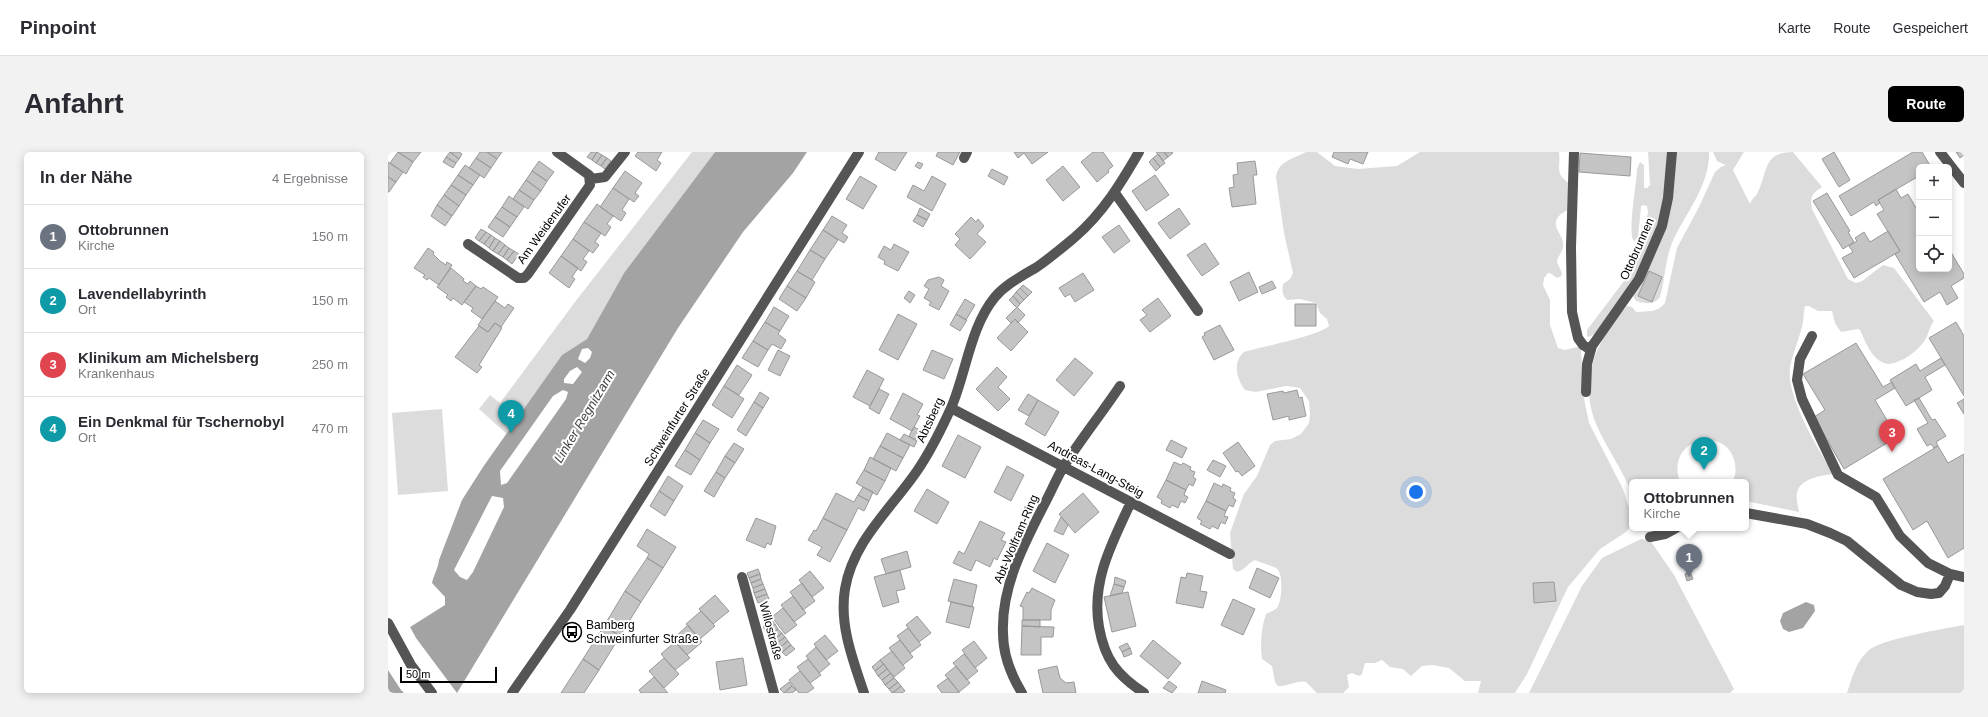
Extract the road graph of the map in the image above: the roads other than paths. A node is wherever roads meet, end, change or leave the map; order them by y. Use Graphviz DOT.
graph roads {
  1 [pos="625,152"];
  2 [pos="859,152"];
  3 [pos="1139,152"];
  4 [pos="1574,152"];
  5 [pos="1672,152"];
  6 [pos="1940,152"];
  7 [pos="561,153"];
  8 [pos="591,179"];
  9 [pos="1964,183"];
  10 [pos="1115,193"];
  11 [pos="468,244"];
  12 [pos="1198,311"];
  13 [pos="1812,336"];
  14 [pos="1591,350"];
  15 [pos="1120,386"];
  16 [pos="1586,392"];
  17 [pos="951,408"];
  18 [pos="1064,466"];
  19 [pos="1132,502"];
  20 [pos="1749,514"];
  21 [pos="1670,531"];
  22 [pos="1650,537"];
  23 [pos="1230,554"];
  24 [pos="1950,574"];
  25 [pos="742,577"];
  26 [pos="1964,577"];
  27 [pos="388,623"];
  28 [pos="432,693"];
  29 [pos="512,693"];
  30 [pos="774,693"];
  31 [pos="864,693"];
  32 [pos="1022,693"];
  33 [pos="1144,693"];
  1 -- 8 [label="street"];
  2 -- 29 [label="street, Schweinfurter Straße"];
  3 -- 10 [label="street, Abtsberg"];
  4 -- 14 [label="street"];
  5 -- 14 [label="street, Ottobrunnen"];
  6 -- 9 [label="street"];
  7 -- 8 [label="street"];
  8 -- 11 [label="street, Am Weidenufer"];
  10 -- 12 [label="street"];
  10 -- 17 [label="street, Abtsberg"];
  13 -- 24 [label="street"];
  14 -- 16 [label="street, Ottobrunnen"];
  15 -- 18 [label="street, Abt-Wolfram-Ring"];
  17 -- 18 [label="street, Andreas-Lang-Steig"];
  17 -- 31 [label="street, Abtsberg"];
  18 -- 19 [label="street, Andreas-Lang-Steig"];
  18 -- 32 [label="street, Abt-Wolfram-Ring"];
  19 -- 23 [label="street, Andreas-Lang-Steig"];
  19 -- 33 [label="street"];
  20 -- 24 [label="street"];
  21 -- 22 [label="street"];
  24 -- 26 [label="street"];
  25 -- 30 [label="street, Willostraße"];
  27 -- 28 [label="street"];
}
